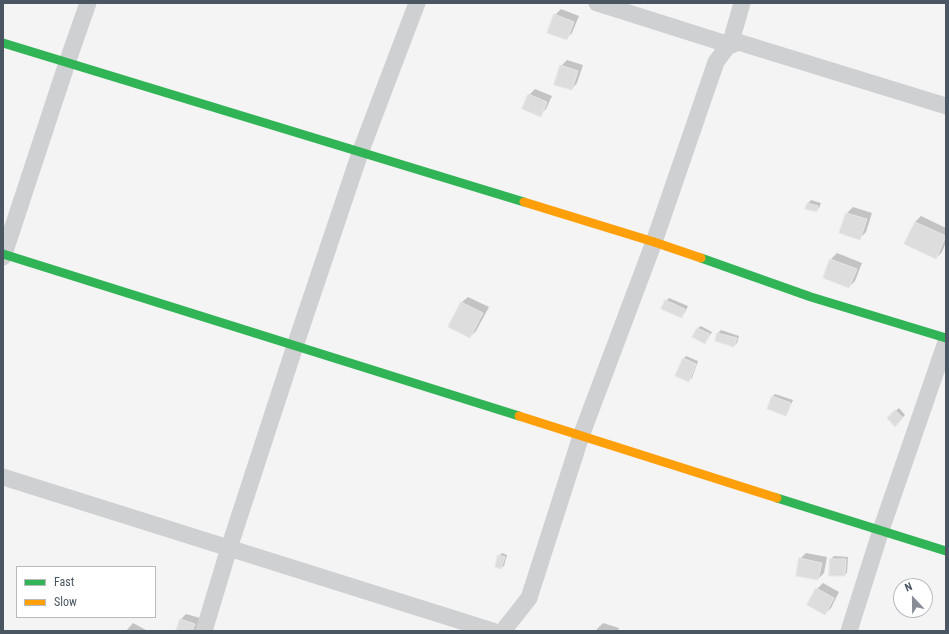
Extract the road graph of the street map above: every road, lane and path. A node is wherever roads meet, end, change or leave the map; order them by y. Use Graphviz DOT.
graph roads {
  1 [pos="88,3"];
  2 [pos="417,3"];
  3 [pos="596,3"];
  4 [pos="742,3"];
  5 [pos="3,43"];
  6 [pos="730,45"];
  7 [pos="67,63"];
  8 [pos="946,106"];
  9 [pos="360,153"];
  10 [pos="654,242"];
  11 [pos="3,255"];
  12 [pos="946,338"];
  13 [pos="946,342"];
  14 [pos="295,346"];
  15 [pos="581,436"];
  16 [pos="3,477"];
  17 [pos="881,530"];
  18 [pos="229,548"];
  19 [pos="946,551"];
  20 [pos="204,631"];
  21 [pos="493,631"];
  22 [pos="503,631"];
  23 [pos="849,631"];
  1 -- 7 [label="street"];
  2 -- 9 [label="street"];
  3 -- 6 [label="street"];
  4 -- 6 [label="street"];
  5 -- 7 [label="main road"];
  6 -- 8 [label="street"];
  6 -- 10 [label="street"];
  7 -- 9 [label="main road"];
  7 -- 11 [label="street"];
  9 -- 10 [label="main road"];
  9 -- 14 [label="street"];
  10 -- 12 [label="main road"];
  10 -- 15 [label="street"];
  11 -- 14 [label="main road"];
  13 -- 17 [label="street"];
  14 -- 15 [label="main road"];
  14 -- 18 [label="street"];
  15 -- 17 [label="main road"];
  15 -- 22 [label="street"];
  16 -- 18 [label="street"];
  17 -- 19 [label="main road"];
  17 -- 23 [label="street"];
  18 -- 20 [label="street"];
  18 -- 21 [label="street"];
}
